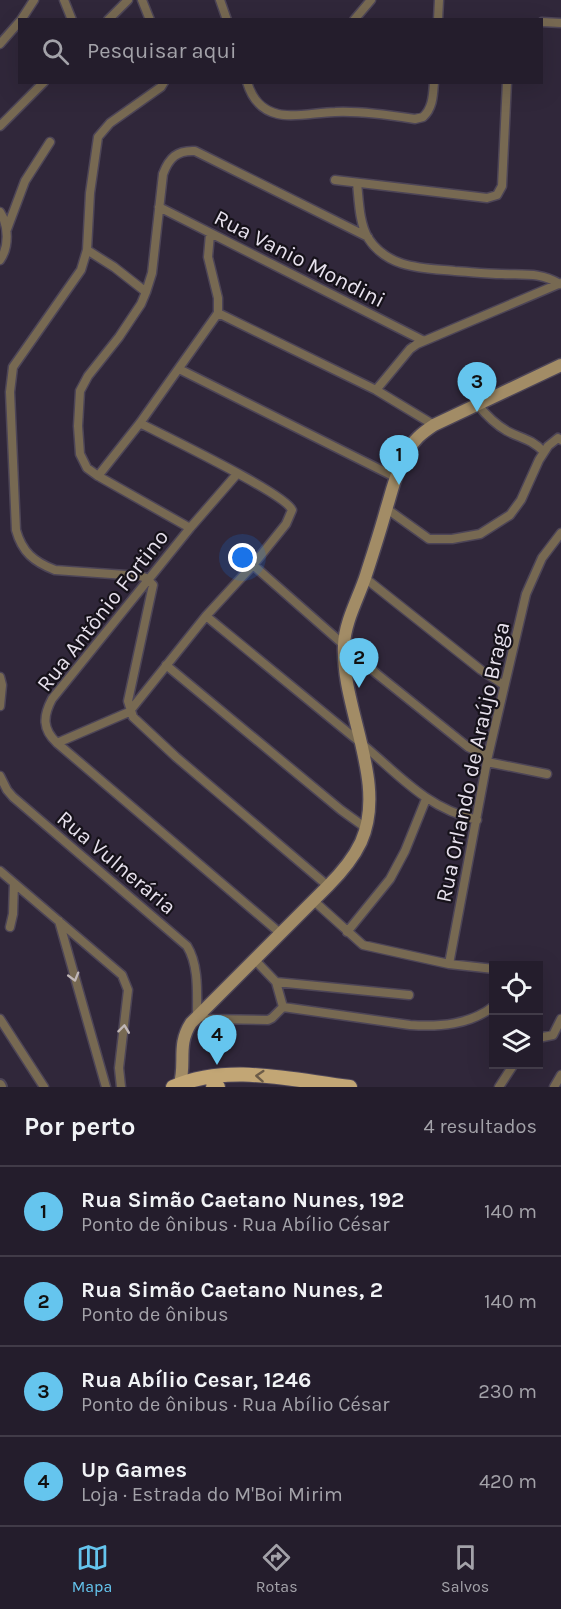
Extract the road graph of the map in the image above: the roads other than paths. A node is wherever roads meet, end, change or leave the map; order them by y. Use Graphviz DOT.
graph roads {
  1 [pos="34,0"];
  2 [pos="64,0"];
  3 [pos="128,0"];
  4 [pos="142,0"];
  5 [pos="220,0"];
  6 [pos="371,0"];
  7 [pos="439,0"];
  8 [pos="21,18"];
  9 [pos="71,18"];
  10 [pos="110,18"];
  11 [pos="149,18"];
  12 [pos="226,18"];
  13 [pos="356,18"];
  14 [pos="438,18"];
  15 [pos="18,22"];
  16 [pos="543,22"];
  17 [pos="561,23"];
  18 [pos="0,44"];
  19 [pos="42,84"];
  20 [pos="163,84"];
  21 [pos="247,84"];
  22 [pos="434,84"];
  23 [pos="507,84"];
  24 [pos="0,126"];
  25 [pos="50,142"];
  26 [pos="335,180"];
  27 [pos="357,183"];
  28 [pos="159,207"];
  29 [pos="0,212"];
  30 [pos="7,229"];
  31 [pos="210,234"];
  32 [pos="368,237"];
  33 [pos="87,250"];
  34 [pos="0,260"];
  35 [pos="561,284"];
  36 [pos="146,292"];
  37 [pos="218,313"];
  38 [pos="424,341"];
  39 [pos="561,365"];
  40 [pos="178,369"];
  41 [pos="376,390"];
  42 [pos="478,405"];
  43 [pos="140,423"];
  44 [pos="435,425"];
  45 [pos="560,438"];
  46 [pos="544,452"];
  47 [pos="237,474"];
  48 [pos="98,476"];
  49 [pos="395,477"];
  50 [pos="387,509"];
  51 [pos="190,528"];
  52 [pos="561,533"];
  53 [pos="254,565"];
  54 [pos="365,578"];
  55 [pos="148,579"];
  56 [pos="206,616"];
  57 [pos="344,644"];
  58 [pos="166,665"];
  59 [pos="0,677"];
  60 [pos="504,685"];
  61 [pos="0,706"];
  62 [pos="129,712"];
  63 [pos="57,743"];
  64 [pos="361,743"];
  65 [pos="488,759"];
  66 [pos="547,774"];
  67 [pos="0,776"];
  68 [pos="426,799"];
  69 [pos="477,820"];
  70 [pos="366,828"];
  71 [pos="0,871"];
  72 [pos="14,883"];
  73 [pos="328,886"];
  74 [pos="314,901"];
  75 [pos="58,920"];
  76 [pos="9,927"];
  77 [pos="348,932"];
  78 [pos="280,933"];
  79 [pos="254,958"];
  80 [pos="449,964"];
  81 [pos="489,968"];
  82 [pos="197,982"];
  83 [pos="276,982"];
  84 [pos="409,995"];
  85 [pos="207,1005"];
  86 [pos="283,1006"];
  87 [pos="489,1010"];
  88 [pos="197,1016"];
  89 [pos="0,1019"];
  90 [pos="561,1019"];
  91 [pos="543,1037"];
  92 [pos="511,1069"];
  93 [pos="118,1075"];
  94 [pos="561,1075"];
  95 [pos="105,1083"];
  96 [pos="178,1086"];
  97 [pos="44,1087"];
  98 [pos="121,1087"];
  99 [pos="213,1087"];
  100 [pos="218,1087"];
  101 [pos="350,1087"];
  102 [pos="499,1087"];
  103 [pos="554,1087"];
  1 -- 8 [label="street"];
  2 -- 9 [label="street"];
  3 -- 10 [label="street"];
  4 -- 11 [label="street"];
  5 -- 12 [label="street"];
  6 -- 13 [label="street"];
  7 -- 14 [label="street"];
  15 -- 18 [label="street"];
  16 -- 17 [label="street"];
  19 -- 24 [label="street"];
  20 -- 33 [label="street"];
  21 -- 22 [label="street"];
  23 -- 27 [label="street"];
  25 -- 30 [label="street"];
  26 -- 27 [label="street"];
  27 -- 32 [label="street"];
  28 -- 31 [label="street, Rua Vanio Mondini"];
  28 -- 32 [label="street"];
  28 -- 36 [label="street"];
  29 -- 30 [label="street"];
  30 -- 34 [label="street"];
  31 -- 37 [label="street"];
  31 -- 38 [label="street, Rua Vanio Mondini"];
  32 -- 35 [label="street"];
  33 -- 36 [label="street"];
  33 -- 55 [label="street"];
  35 -- 38 [label="street"];
  36 -- 48 [label="street"];
  37 -- 40 [label="street"];
  37 -- 41 [label="street"];
  38 -- 41 [label="street"];
  39 -- 42 [label="main road"];
  40 -- 43 [label="street"];
  40 -- 49 [label="street"];
  41 -- 44 [label="street"];
  42 -- 44 [label="main road"];
  42 -- 46 [label="street"];
  43 -- 47 [label="street"];
  43 -- 48 [label="street"];
  44 -- 49 [label="main road"];
  45 -- 46 [label="street"];
  46 -- 50 [label="street"];
  47 -- 51 [label="street, Rua Antônio Fortino"];
  47 -- 53 [label="street"];
  48 -- 51 [label="street"];
  49 -- 50 [label="main road"];
  50 -- 54 [label="main road"];
  51 -- 55 [label="street, Rua Antônio Fortino"];
  52 -- 60 [label="street, Rua Orlando de Araújo Braga"];
  53 -- 56 [label="street"];
  53 -- 57 [label="street"];
  54 -- 57 [label="main road"];
  54 -- 60 [label="street"];
  55 -- 62 [label="street"];
  55 -- 63 [label="street, Rua Antônio Fortino"];
  56 -- 58 [label="street"];
  56 -- 64 [label="street"];
  57 -- 64 [label="main road"];
  57 -- 65 [label="street"];
  58 -- 62 [label="street"];
  58 -- 70 [label="street"];
  59 -- 61 [label="street"];
  60 -- 65 [label="street, Rua Orlando de Araújo Braga"];
  62 -- 63 [label="street"];
  62 -- 73 [label="street"];
  63 -- 78 [label="street, Rua Antônio Fortino"];
  64 -- 68 [label="street"];
  64 -- 70 [label="main road"];
  65 -- 66 [label="street"];
  65 -- 69 [label="street, Rua Orlando de Araújo Braga"];
  67 -- 82 [label="street, Rua Vulnerária"];
  68 -- 69 [label="street"];
  68 -- 77 [label="street"];
  69 -- 80 [label="street, Rua Orlando de Araújo Braga"];
  70 -- 73 [label="main road"];
  71 -- 72 [label="street"];
  72 -- 75 [label="street"];
  72 -- 76 [label="street"];
  73 -- 74 [label="main road"];
  74 -- 77 [label="street"];
  74 -- 78 [label="main road"];
  93 -- 75 [label="street, one-way"];
  75 -- 95 [label="street, one-way"];
  77 -- 80 [label="street"];
  78 -- 79 [label="main road"];
  79 -- 83 [label="street"];
  79 -- 85 [label="main road"];
  80 -- 81 [label="street"];
  82 -- 85 [label="street, Rua Vulnerária"];
  82 -- 88 [label="street, Rua Vulnerária"];
  83 -- 84 [label="street"];
  83 -- 86 [label="street"];
  85 -- 88 [label="main road"];
  86 -- 87 [label="street"];
  86 -- 88 [label="street"];
  88 -- 96 [label="main road"];
  89 -- 97 [label="street"];
  90 -- 91 [label="street"];
  92 -- 102 [label="street"];
  93 -- 95 [label="street"];
  93 -- 98 [label="street"];
  94 -- 103 [label="street"];
  101 -- 96 [label="main road, one-way"];
  99 -- 100 [label="main road"];
}
